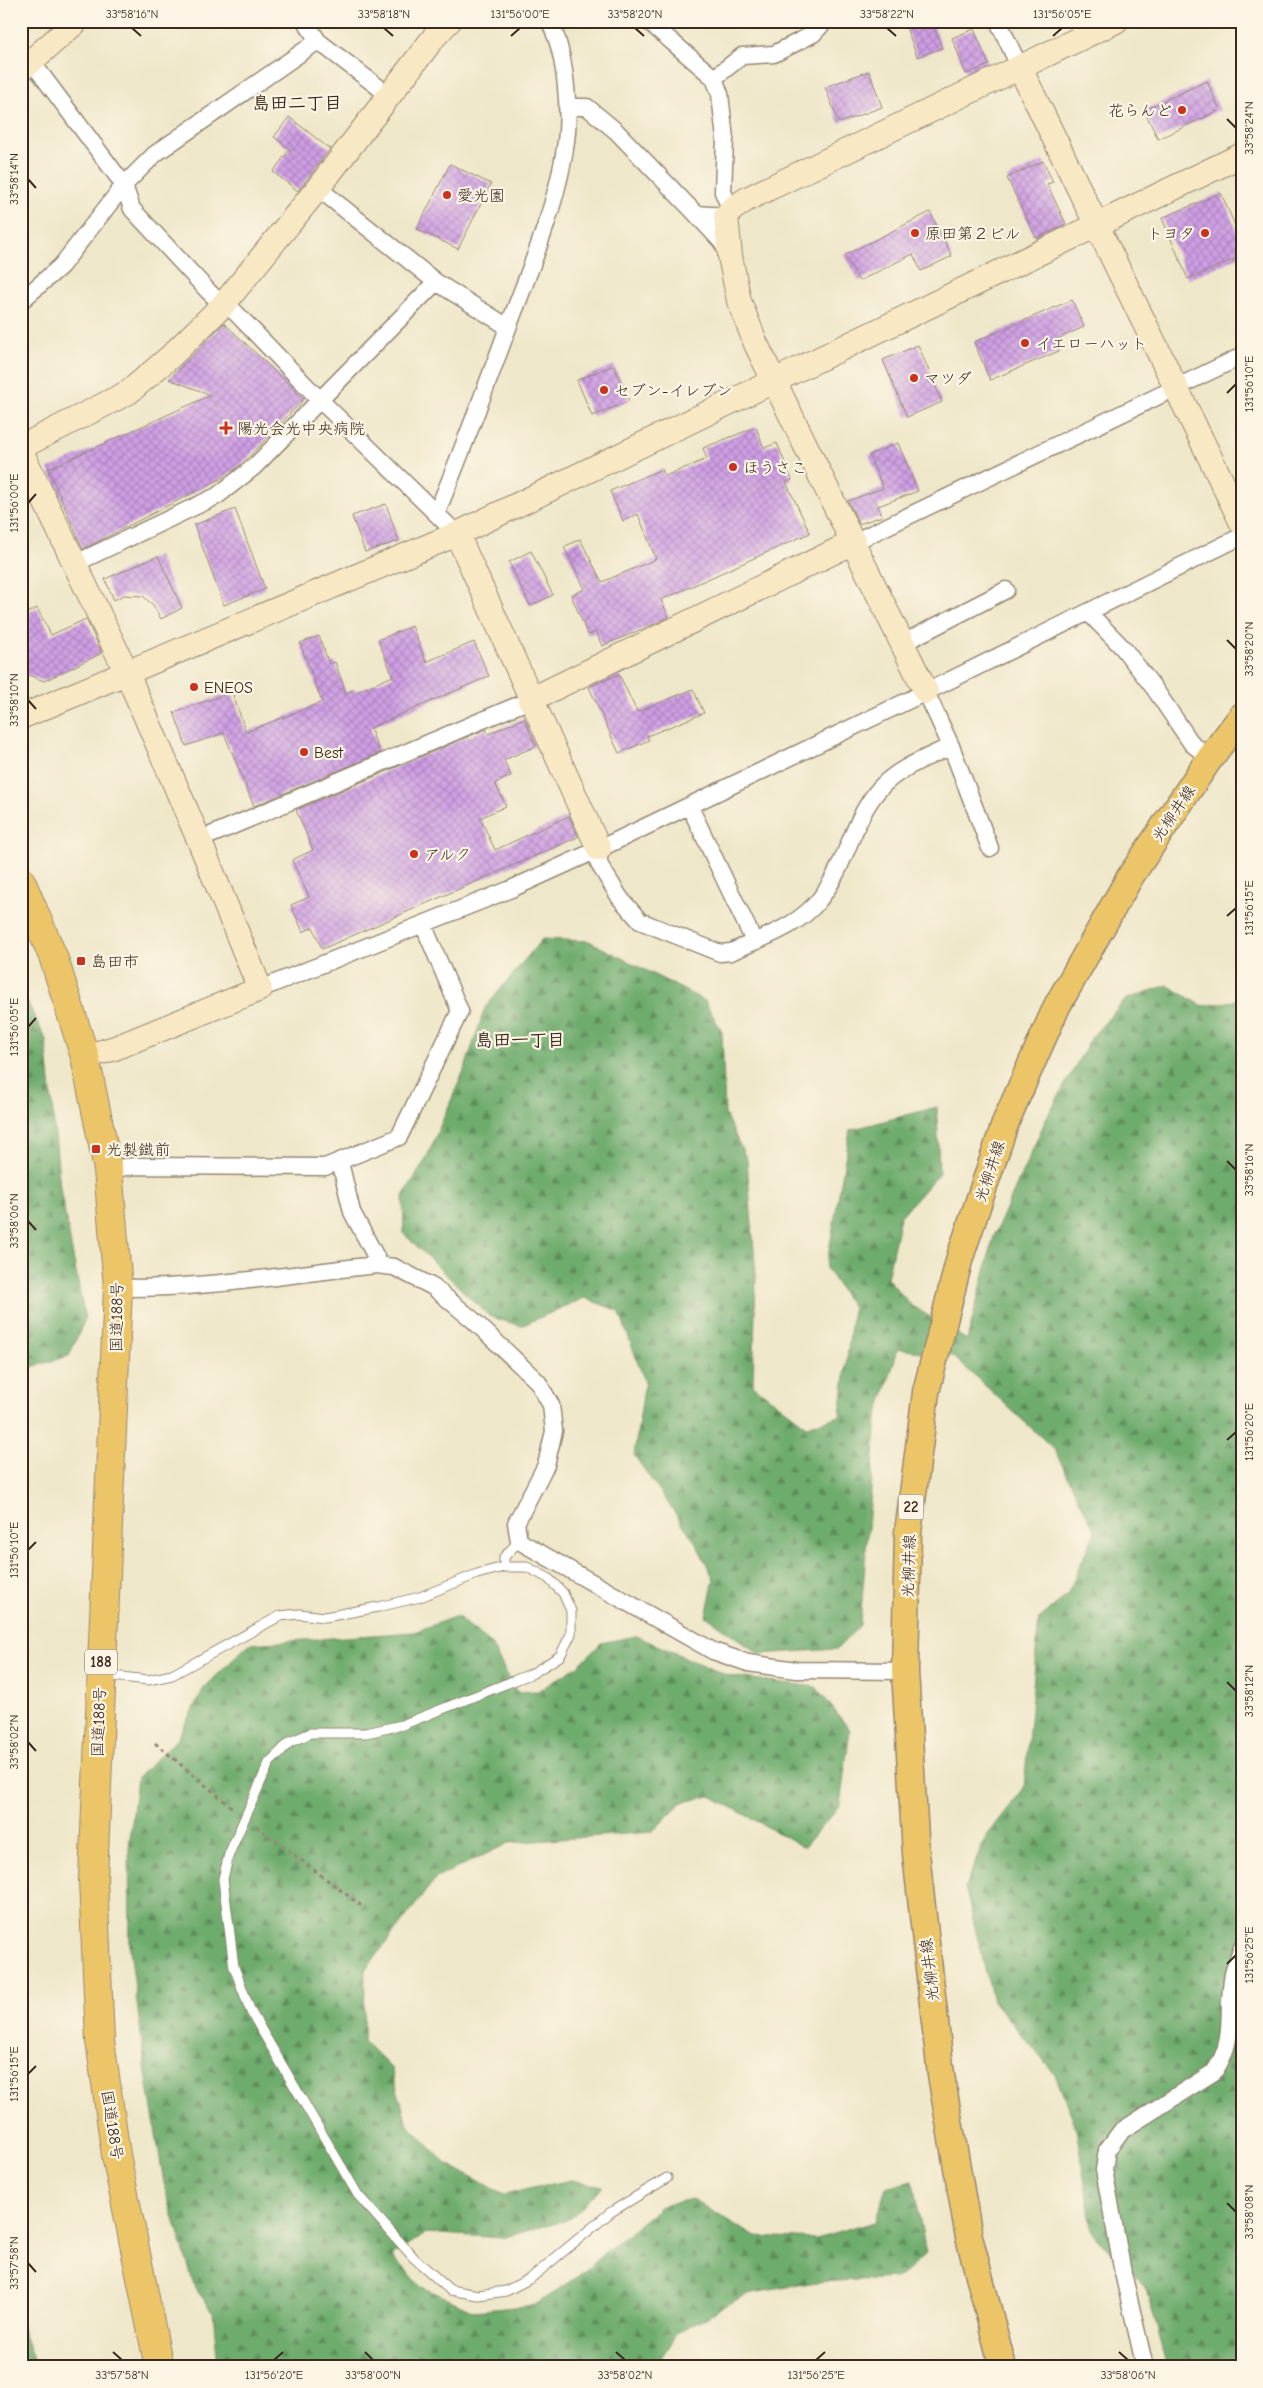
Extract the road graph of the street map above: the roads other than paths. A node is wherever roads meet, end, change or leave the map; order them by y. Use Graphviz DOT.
graph roads {
  1 [pos="77,21"];
  2 [pos="305,21"];
  3 [pos="449,21"];
  4 [pos="549,21"];
  5 [pos="648,21"];
  6 [pos="825,21"];
  7 [pos="998,21"];
  8 [pos="1116,21"];
  9 [pos="318,41"];
  10 [pos="27,66"];
  11 [pos="1020,68"];
  12 [pos="714,78"];
  13 [pos="390,96"];
  14 [pos="567,107"];
  15 [pos="1242,155"];
  16 [pos="124,185"];
  17 [pos="318,188"];
  18 [pos="728,213"];
  19 [pos="696,214"];
  20 [pos="1096,226"];
  21 [pos="730,256"];
  22 [pos="436,282"];
  23 [pos="21,301"];
  24 [pos="223,305"];
  25 [pos="508,327"];
  26 [pos="1242,356"];
  27 [pos="775,380"];
  28 [pos="1175,388"];
  29 [pos="319,400"];
  30 [pos="21,447"];
  31 [pos="21,451"];
  32 [pos="437,512"];
  33 [pos="1242,523"];
  34 [pos="457,534"];
  35 [pos="1242,536"];
  36 [pos="854,542"];
  37 [pos="74,564"];
  38 [pos="1006,590"];
  39 [pos="1089,612"];
  40 [pos="903,643"];
  41 [pos="126,671"];
  42 [pos="926,692"];
  43 [pos="530,700"];
  44 [pos="1242,716"];
  45 [pos="21,717"];
  46 [pos="951,746"];
  47 [pos="1210,758"];
  48 [pos="690,807"];
  49 [pos="199,840"];
  50 [pos="990,848"];
  51 [pos="599,849"];
  52 [pos="21,881"];
  53 [pos="21,904"];
  54 [pos="423,924"];
  55 [pos="754,941"];
  56 [pos="54,959"];
  57 [pos="260,989"];
  58 [pos="85,1057"];
  59 [pos="340,1162"];
  60 [pos="108,1170"];
  61 [pos="376,1265"];
  62 [pos="118,1288"];
  63 [pos="519,1541"];
  64 [pos="504,1567"];
  65 [pos="905,1671"];
  66 [pos="100,1675"];
  67 [pos="1242,1948"];
  68 [pos="667,2178"];
  69 [pos="159,2367"];
  70 [pos="1003,2367"];
  71 [pos="1145,2367"];
  1 -- 10 [label="street"];
  2 -- 9 [label="street"];
  3 -- 13 [label="street"];
  4 -- 14 [label="street"];
  5 -- 12 [label="street"];
  6 -- 12 [label="street"];
  7 -- 11 [label="street"];
  8 -- 11 [label="street"];
  9 -- 13 [label="street"];
  9 -- 16 [label="street"];
  10 -- 16 [label="street"];
  11 -- 18 [label="street"];
  11 -- 20 [label="street"];
  12 -- 18 [label="street"];
  13 -- 17 [label="street"];
  14 -- 19 [label="street"];
  14 -- 25 [label="street"];
  15 -- 20 [label="street"];
  16 -- 23 [label="street"];
  16 -- 24 [label="street"];
  17 -- 22 [label="street"];
  17 -- 24 [label="street"];
  18 -- 19 [label="street"];
  18 -- 21 [label="street"];
  19 -- 21 [label="street"];
  20 -- 27 [label="street"];
  20 -- 28 [label="street"];
  21 -- 27 [label="street"];
  22 -- 25 [label="street"];
  22 -- 29 [label="street"];
  24 -- 29 [label="street"];
  24 -- 30 [label="street"];
  25 -- 32 [label="street"];
  26 -- 28 [label="street"];
  27 -- 34 [label="street"];
  27 -- 36 [label="street"];
  28 -- 33 [label="street"];
  28 -- 36 [label="street"];
  29 -- 32 [label="street"];
  29 -- 37 [label="street"];
  31 -- 37 [label="street"];
  32 -- 34 [label="street"];
  34 -- 41 [label="street"];
  34 -- 43 [label="street"];
  35 -- 39 [label="street"];
  36 -- 40 [label="street"];
  36 -- 43 [label="street"];
  37 -- 41 [label="street"];
  38 -- 40 [label="street"];
  39 -- 42 [label="street"];
  39 -- 47 [label="street"];
  40 -- 42 [label="street"];
  41 -- 45 [label="street"];
  41 -- 49 [label="street"];
  42 -- 46 [label="street"];
  42 -- 48 [label="street"];
  43 -- 49 [label="street"];
  43 -- 51 [label="street"];
  44 -- 47 [label="main road, 光柳井線 / 22"];
  46 -- 50 [label="street"];
  46 -- 55 [label="street"];
  47 -- 65 [label="main road, 光柳井線 / 22"];
  48 -- 51 [label="street"];
  48 -- 55 [label="street"];
  49 -- 57 [label="street"];
  51 -- 54 [label="street"];
  51 -- 55 [label="street"];
  52 -- 56 [label="highway, 国道188号 / 188"];
  53 -- 56 [label="highway, 国道188号 / 188"];
  54 -- 57 [label="street"];
  54 -- 59 [label="street"];
  56 -- 58 [label="highway, 国道188号 / 188"];
  57 -- 58 [label="street"];
  58 -- 60 [label="highway, 国道188号 / 188"];
  59 -- 60 [label="street"];
  59 -- 61 [label="street"];
  60 -- 62 [label="highway, 国道188号 / 188"];
  61 -- 62 [label="street"];
  61 -- 63 [label="street"];
  62 -- 66 [label="highway, 国道188号 / 188"];
  63 -- 64 [label="lane"];
  63 -- 65 [label="street"];
  64 -- 66 [label="lane"];
  64 -- 68 [label="lane"];
  65 -- 70 [label="main road, 光柳井線 / 22"];
  66 -- 69 [label="highway, 国道188号 / 188"];
  67 -- 71 [label="street"];
}
